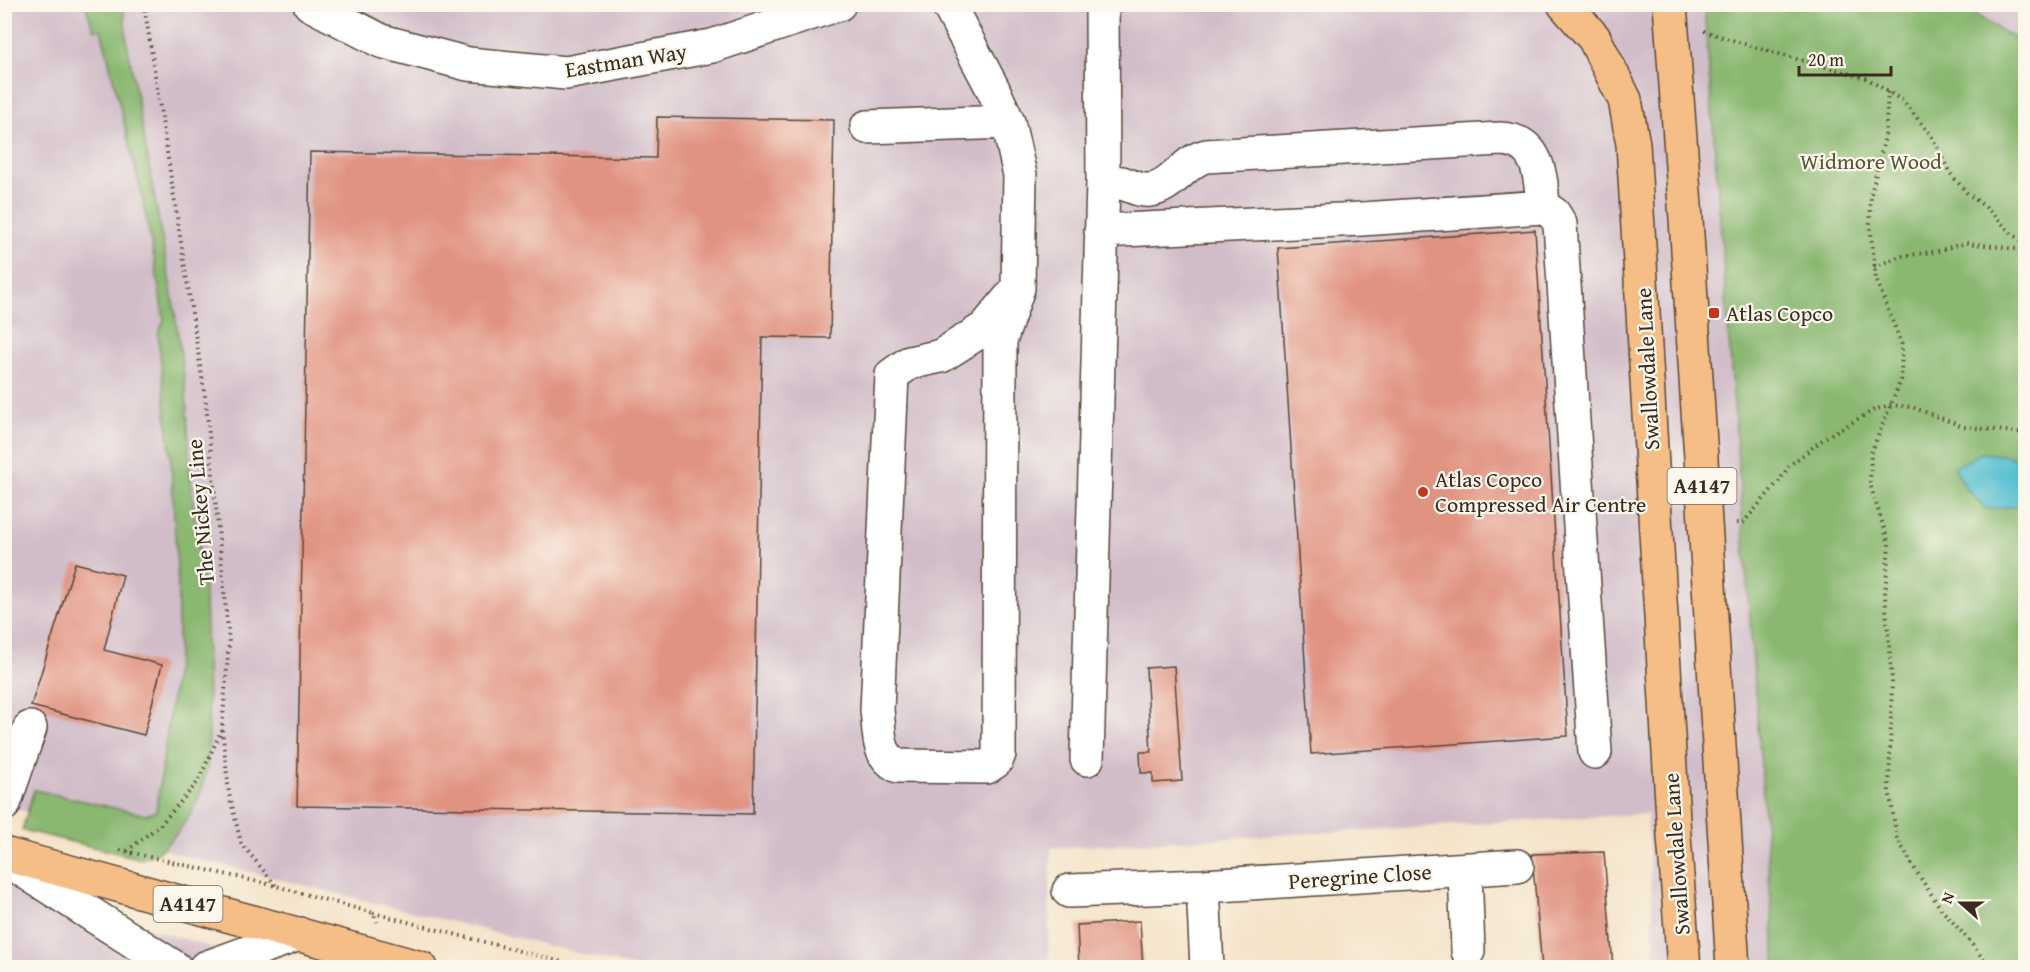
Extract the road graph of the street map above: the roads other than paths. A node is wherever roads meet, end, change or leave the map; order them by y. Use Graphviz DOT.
graph roads {
  1 [pos="310,4"];
  2 [pos="839,4"];
  3 [pos="948,4"];
  4 [pos="1102,4"];
  5 [pos="1564,4"];
  6 [pos="1670,4"];
  7 [pos="1008,122"];
  8 [pos="867,127"];
  9 [pos="1103,182"];
  10 [pos="1543,207"];
  11 [pos="1101,231"];
  12 [pos="1018,288"];
  13 [pos="30,728"];
  14 [pos="1594,752"];
  15 [pos="1087,759"];
  16 [pos="4,804"];
  17 [pos="1726,847"];
  18 [pos="4,856"];
  19 [pos="1517,866"];
  20 [pos="1465,869"];
  21 [pos="1203,886"];
  22 [pos="1069,891"];
  23 [pos="300,934"];
  24 [pos="1468,951"];
  25 [pos="175,968"];
  26 [pos="205,968"];
  27 [pos="421,968"];
  28 [pos="1207,968"];
  29 [pos="1684,968"];
  30 [pos="1733,968"];
  31 [pos="1745,968"];
  1 -- 2 [label="street, Eastman Way"];
  3 -- 7 [label="street"];
  4 -- 9 [label="street"];
  5 -- 29 [label="main road, Swallowdale Lane / A4147"];
  6 -- 17 [label="main road, A4147"];
  7 -- 8 [label="street"];
  7 -- 12 [label="street"];
  9 -- 10 [label="street"];
  9 -- 11 [label="street"];
  10 -- 11 [label="street"];
  10 -- 14 [label="street"];
  11 -- 15 [label="street"];
  12 -- 12 [label="street"];
  13 -- 16 [label="street"];
  17 -- 30 [label="main road, A4147"];
  17 -- 31 [label="main road"];
  18 -- 23 [label="main road, A4147"];
  18 -- 25 [label="street"];
  19 -- 20 [label="street, Peregrine Close"];
  20 -- 21 [label="street, Peregrine Close"];
  20 -- 24 [label="street"];
  21 -- 22 [label="street, Peregrine Close"];
  21 -- 28 [label="street"];
  23 -- 26 [label="street"];
  23 -- 27 [label="main road, A4147"];
}
